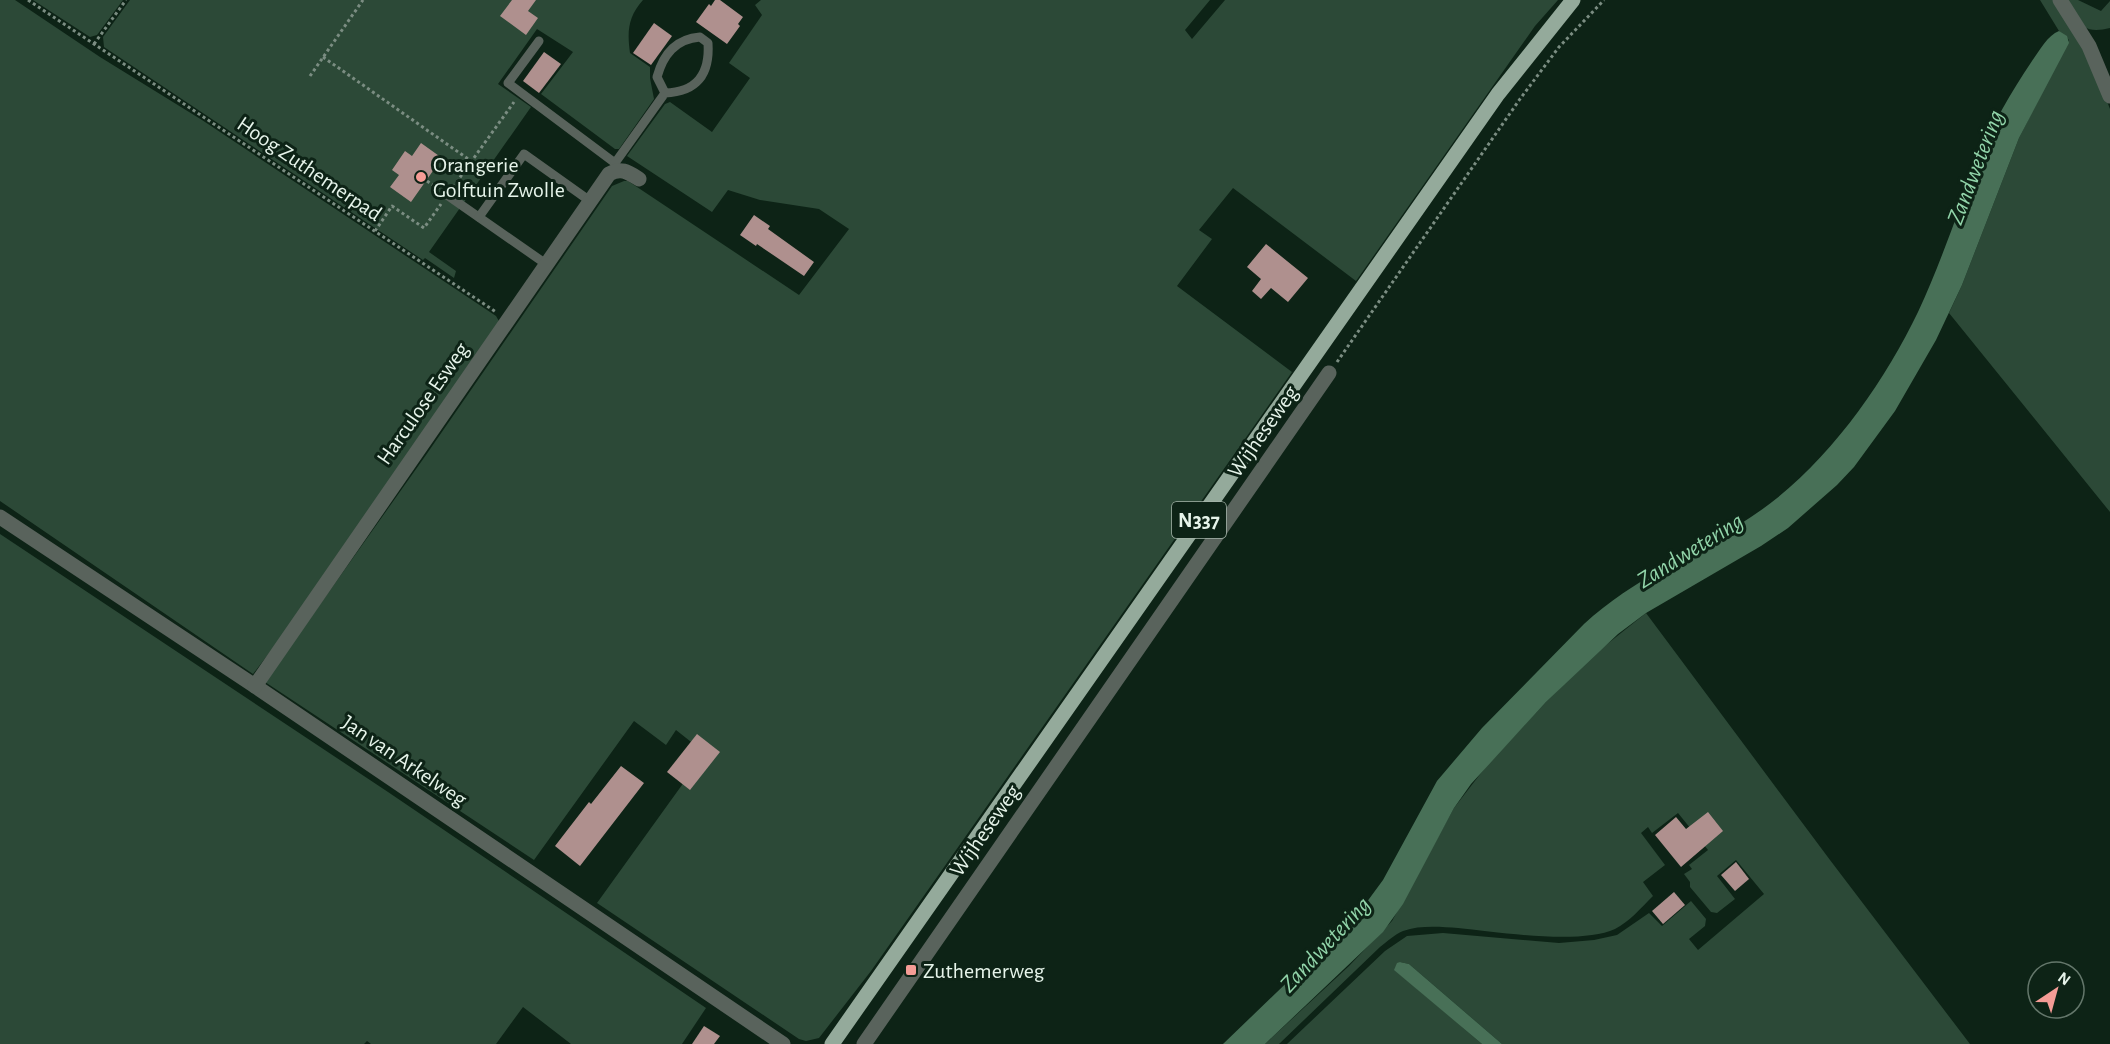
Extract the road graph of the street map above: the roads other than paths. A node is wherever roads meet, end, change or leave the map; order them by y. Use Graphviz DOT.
graph roads {
  1 [pos="1573,0"];
  2 [pos="2060,0"];
  3 [pos="539,41"];
  4 [pos="665,93"];
  5 [pos="2110,96"];
  6 [pos="616,166"];
  7 [pos="639,179"];
  8 [pos="447,195"];
  9 [pos="590,201"];
  10 [pos="479,217"];
  11 [pos="546,264"];
  12 [pos="1329,373"];
  13 [pos="0,517"];
  14 [pos="255,686"];
  15 [pos="783,1044"];
  16 [pos="832,1044"];
  17 [pos="864,1044"];
  1 -- 16 [label="main road, Wijheseweg / N337"];
  2 -- 5 [label="street"];
  3 -- 6 [label="lane"];
  4 -- 4 [label="lane"];
  4 -- 6 [label="lane"];
  6 -- 7 [label="street"];
  6 -- 9 [label="street, Harculose Esweg"];
  8 -- 10 [label="lane"];
  9 -- 10 [label="lane"];
  9 -- 11 [label="street, Harculose Esweg"];
  10 -- 11 [label="lane"];
  11 -- 14 [label="street, Harculose Esweg"];
  12 -- 17 [label="street, Wijheseweg"];
  13 -- 14 [label="street, Jan van Arkelweg"];
  14 -- 15 [label="street, Jan van Arkelweg"];
}
